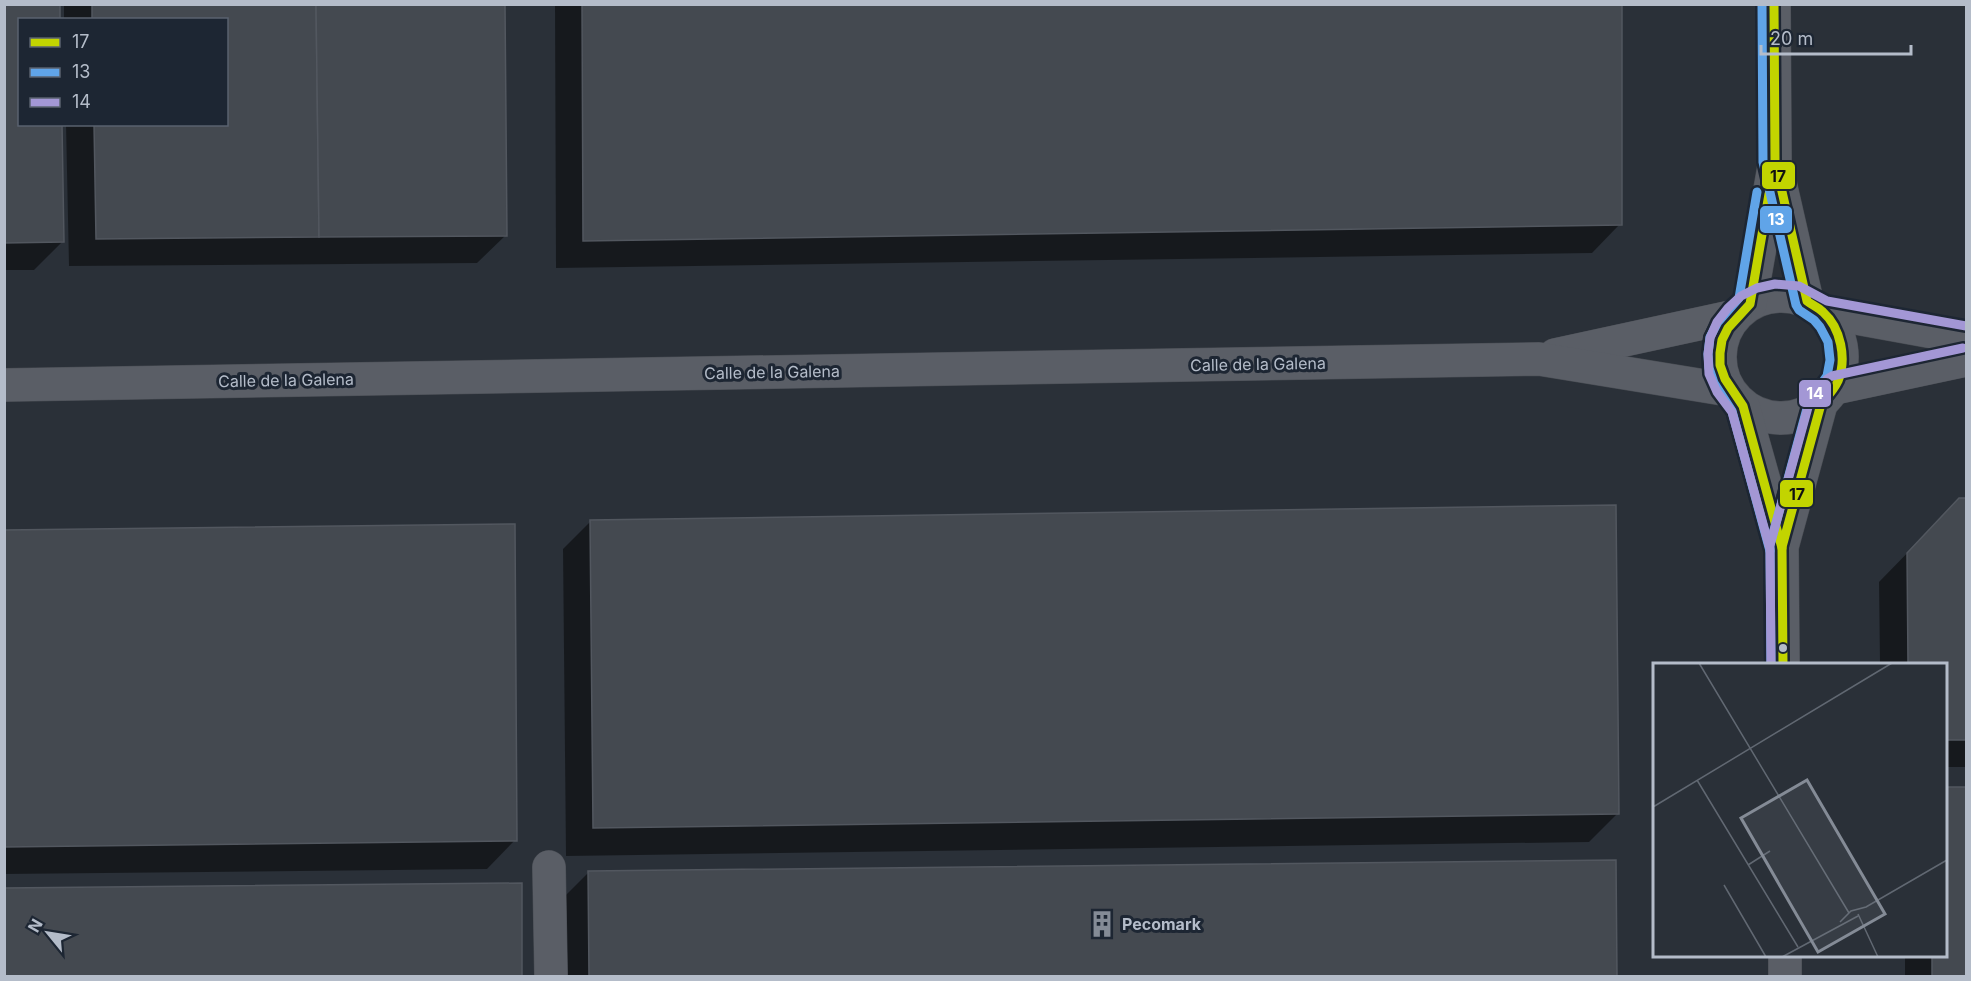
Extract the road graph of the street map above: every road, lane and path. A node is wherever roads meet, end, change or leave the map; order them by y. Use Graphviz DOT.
graph roads {
  1 [pos="1774,4"];
  2 [pos="1775,161"];
  3 [pos="1815,307"];
  4 [pos="1743,310"];
  5 [pos="1966,338"];
  6 [pos="1539,359"];
  7 [pos="1966,360"];
  8 [pos="4,385"];
  9 [pos="1828,396"];
  10 [pos="1736,398"];
  11 [pos="1782,547"];
  12 [pos="1783,663"];
  13 [pos="549,867"];
  14 [pos="1785,957"];
  15 [pos="552,976"];
  16 [pos="1785,976"];
  1 -- 2 [label="street"];
  2 -- 3 [label="street"];
  2 -- 4 [label="street"];
  3 -- 4 [label="street"];
  3 -- 5 [label="street"];
  3 -- 9 [label="street"];
  4 -- 6 [label="street, Calle de la Galena"];
  4 -- 10 [label="street"];
  6 -- 8 [label="street, Calle de la Galena"];
  6 -- 10 [label="street, Calle de la Galena"];
  7 -- 9 [label="street"];
  9 -- 10 [label="street"];
  9 -- 11 [label="street"];
  10 -- 11 [label="street"];
  11 -- 12 [label="street"];
  13 -- 15 [label="street"];
  14 -- 16 [label="street"];
}
